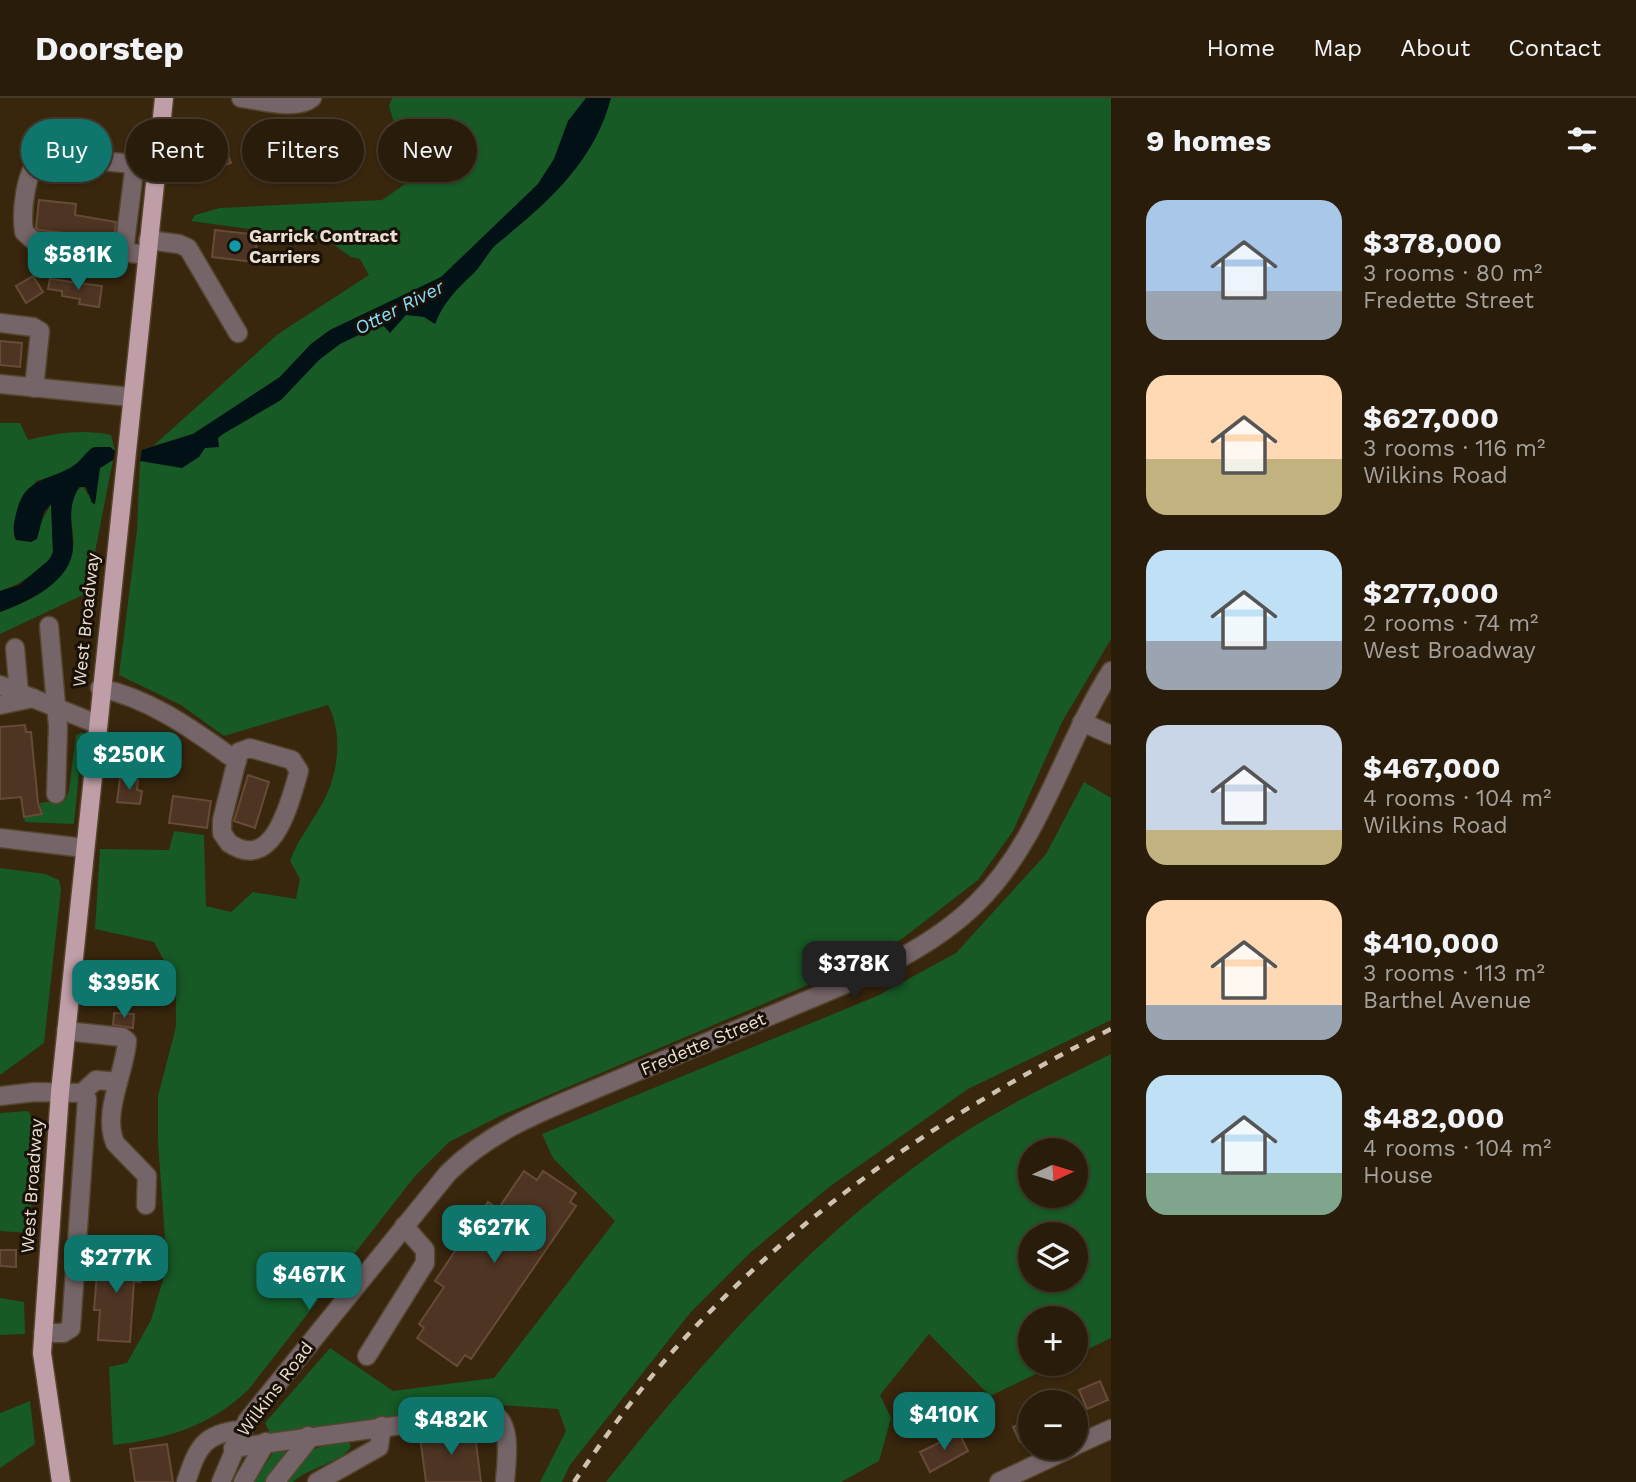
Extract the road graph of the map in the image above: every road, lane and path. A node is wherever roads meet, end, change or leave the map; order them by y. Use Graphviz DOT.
graph roads {
  1 [pos="164,98"];
  2 [pos="241,98"];
  3 [pos="312,98"];
  4 [pos="162,119"];
  5 [pos="126,162"];
  6 [pos="133,182"];
  7 [pos="155,182"];
  8 [pos="148,248"];
  9 [pos="124,251"];
  10 [pos="0,323"];
  11 [pos="238,333"];
  12 [pos="0,384"];
  13 [pos="34,388"];
  14 [pos="131,397"];
  15 [pos="49,626"];
  16 [pos="15,648"];
  17 [pos="1111,671"];
  18 [pos="0,685"];
  19 [pos="100,688"];
  20 [pos="26,696"];
  21 [pos="0,705"];
  22 [pos="57,708"];
  23 [pos="1082,722"];
  24 [pos="97,724"];
  25 [pos="1111,735"];
  26 [pos="236,761"];
  27 [pos="56,794"];
  28 [pos="0,838"];
  29 [pos="84,848"];
  30 [pos="65,1031"];
  31 [pos="118,1082"];
  32 [pos="60,1091"];
  33 [pos="82,1093"];
  34 [pos="0,1096"];
  35 [pos="87,1118"];
  36 [pos="113,1120"];
  37 [pos="449,1172"];
  38 [pos="146,1205"];
  39 [pos="404,1226"];
  40 [pos="50,1240"];
  41 [pos="78,1242"];
  42 [pos="43,1333"];
  43 [pos="367,1356"];
  44 [pos="382,1426"];
  45 [pos="1111,1429"];
  46 [pos="241,1430"];
  47 [pos="308,1436"];
  48 [pos="1088,1440"];
  49 [pos="266,1442"];
  50 [pos="233,1448"];
  51 [pos="1045,1460"];
  52 [pos="61,1482"];
  53 [pos="186,1482"];
  54 [pos="221,1482"];
  55 [pos="243,1482"];
  56 [pos="275,1482"];
  57 [pos="317,1482"];
  58 [pos="505,1482"];
  59 [pos="999,1482"];
  1 -- 4 [label="main road, West Broadway"];
  2 -- 3 [label="street"];
  5 -- 9 [label="street"];
  6 -- 9 [label="street"];
  7 -- 8 [label="main road, West Broadway"];
  8 -- 9 [label="street"];
  8 -- 11 [label="street"];
  8 -- 14 [label="main road, West Broadway"];
  10 -- 13 [label="street"];
  12 -- 13 [label="street"];
  13 -- 14 [label="street"];
  14 -- 19 [label="main road, West Broadway"];
  15 -- 22 [label="street"];
  16 -- 20 [label="street"];
  17 -- 23 [label="street, Fredette Street"];
  18 -- 20 [label="street"];
  19 -- 24 [label="main road, West Broadway"];
  19 -- 26 [label="street"];
  20 -- 21 [label="street"];
  20 -- 22 [label="street"];
  22 -- 24 [label="street"];
  22 -- 27 [label="street"];
  23 -- 25 [label="street"];
  23 -- 37 [label="street, Fredette Street"];
  24 -- 29 [label="main road, West Broadway"];
  26 -- 26 [label="street"];
  28 -- 29 [label="street"];
  29 -- 30 [label="main road, West Broadway"];
  30 -- 31 [label="street"];
  30 -- 32 [label="main road, West Broadway"];
  31 -- 33 [label="street"];
  31 -- 36 [label="street"];
  32 -- 33 [label="street"];
  32 -- 34 [label="street"];
  32 -- 40 [label="main road, West Broadway"];
  33 -- 35 [label="street"];
  35 -- 36 [label="street"];
  35 -- 41 [label="street"];
  36 -- 38 [label="street"];
  37 -- 39 [label="street, Wilkins Road"];
  39 -- 43 [label="street"];
  39 -- 46 [label="street, Wilkins Road"];
  40 -- 41 [label="street"];
  40 -- 42 [label="main road, West Broadway"];
  41 -- 42 [label="street"];
  42 -- 52 [label="main road, West Broadway"];
  44 -- 47 [label="street"];
  44 -- 57 [label="street"];
  44 -- 58 [label="street"];
  45 -- 48 [label="street"];
  46 -- 50 [label="street, Wilkins Road"];
  46 -- 53 [label="street"];
  47 -- 49 [label="street"];
  47 -- 56 [label="street"];
  49 -- 50 [label="street"];
  49 -- 55 [label="street"];
  50 -- 54 [label="street, Wilkins Road"];
  51 -- 59 [label="street"];
}
